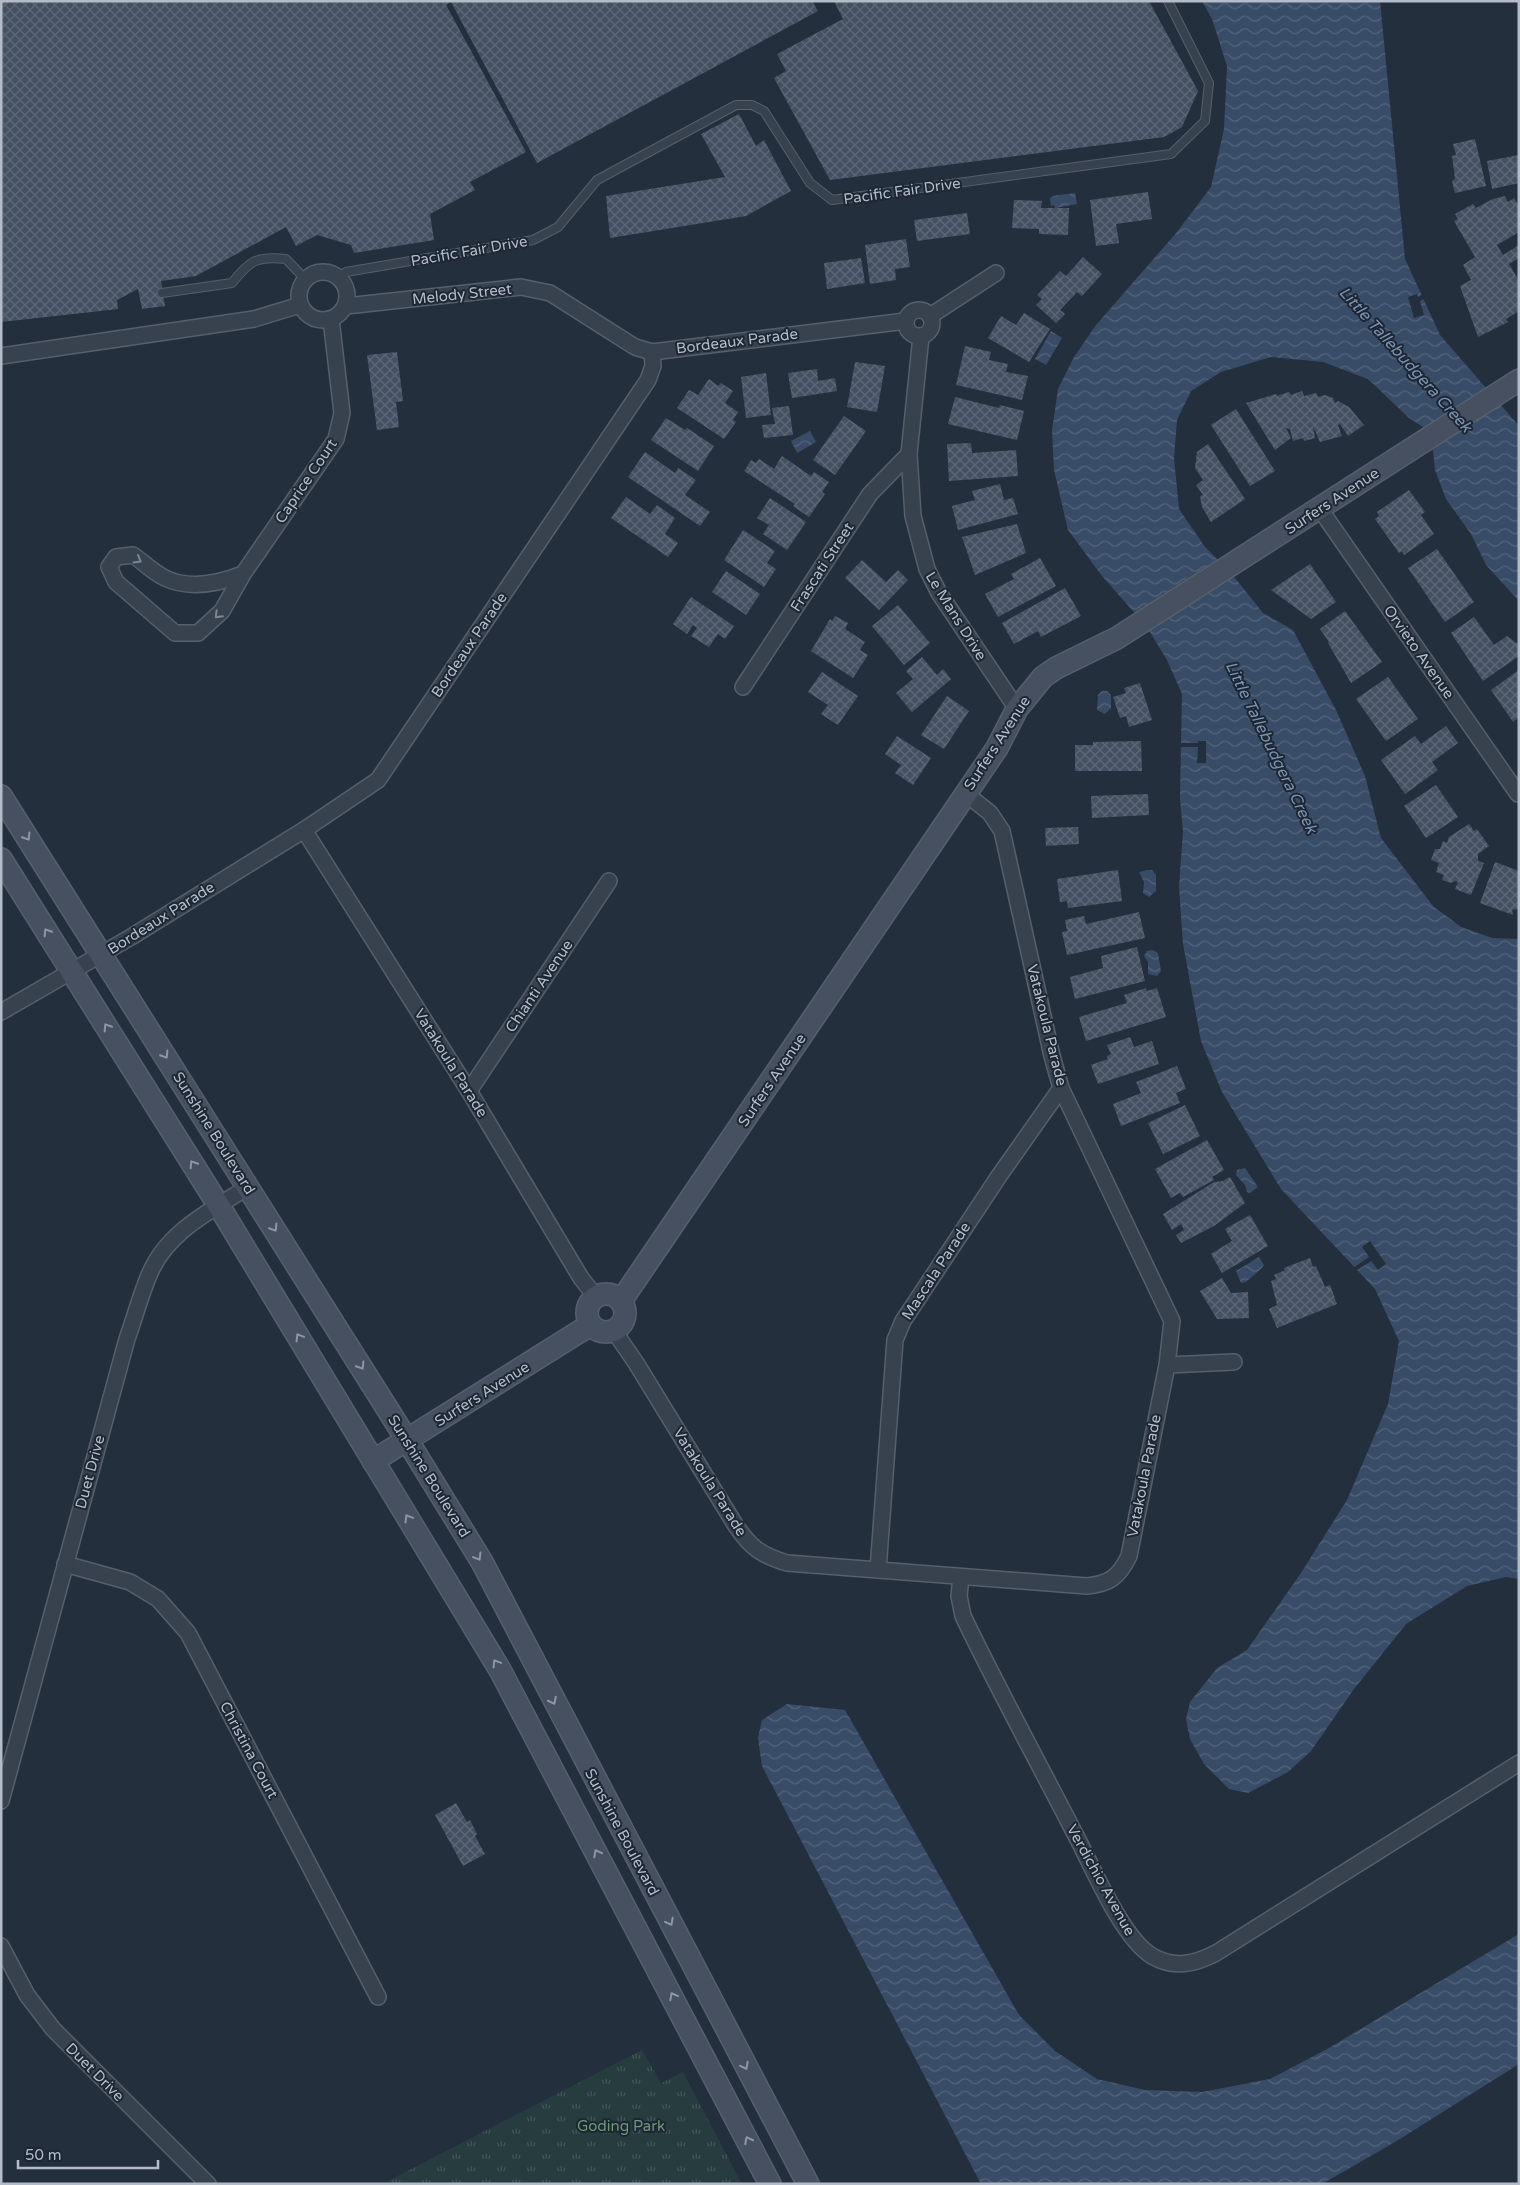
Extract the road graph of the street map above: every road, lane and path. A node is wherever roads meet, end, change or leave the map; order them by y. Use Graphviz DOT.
graph roads {
  1 [pos="1168,1"];
  2 [pos="996,273"];
  3 [pos="339,278"];
  4 [pos="305,279"];
  5 [pos="162,293"];
  6 [pos="300,305"];
  7 [pos="346,306"];
  8 [pos="930,316"];
  9 [pos="330,319"];
  10 [pos="906,321"];
  11 [pos="922,336"];
  12 [pos="652,352"];
  13 [pos="1,356"];
  14 [pos="1513,384"];
  15 [pos="909,454"];
  16 [pos="1320,509"];
  17 [pos="243,574"];
  18 [pos="743,687"];
  19 [pos="1017,709"];
  20 [pos="965,793"];
  21 [pos="1518,794"];
  22 [pos="1,796"];
  23 [pos="304,830"];
  24 [pos="1,859"];
  25 [pos="609,881"];
  26 [pos="101,955"];
  27 [pos="72,973"];
  28 [pos="1,1012"];
  29 [pos="1061,1088"];
  30 [pos="469,1091"];
  31 [pos="248,1187"];
  32 [pos="219,1206"];
  33 [pos="596,1297"];
  34 [pos="621,1301"];
  35 [pos="590,1325"];
  36 [pos="614,1331"];
  37 [pos="1234,1362"];
  38 [pos="1167,1365"];
  39 [pos="408,1440"];
  40 [pos="374,1461"];
  41 [pos="65,1564"];
  42 [pos="878,1570"];
  43 [pos="961,1577"];
  44 [pos="1519,1763"];
  45 [pos="1,1801"];
  46 [pos="1,1946"];
  47 [pos="378,1997"];
  48 [pos="208,2184"];
  49 [pos="770,2184"];
  50 [pos="808,2184"];
  1 -- 3 [label="lane, Pacific Fair Drive"];
  2 -- 8 [label="street"];
  3 -- 4 [label="street"];
  3 -- 7 [label="street"];
  4 -- 5 [label="lane"];
  4 -- 6 [label="street"];
  6 -- 9 [label="street"];
  6 -- 13 [label="street"];
  7 -- 9 [label="street"];
  7 -- 12 [label="street, Melody Street"];
  8 -- 10 [label="street"];
  8 -- 11 [label="street"];
  9 -- 17 [label="street, Caprice Court"];
  10 -- 11 [label="street"];
  10 -- 12 [label="street, Bordeaux Parade"];
  11 -- 15 [label="street, Le Mans Drive"];
  12 -- 23 [label="street, Bordeaux Parade"];
  14 -- 16 [label="main road, Surfers Avenue"];
  15 -- 18 [label="street, Frascati Street"];
  15 -- 19 [label="street, Le Mans Drive"];
  16 -- 19 [label="main road, Surfers Avenue"];
  16 -- 21 [label="street, Orvieto Avenue"];
  17 -- 17 [label="street, Caprice Court, one-way"];
  19 -- 20 [label="main road, Surfers Avenue"];
  20 -- 29 [label="street, Vatakoula Parade"];
  20 -- 34 [label="main road, Surfers Avenue"];
  22 -- 26 [label="main road, Sunshine Boulevard, one-way"];
  23 -- 26 [label="street, Bordeaux Parade"];
  23 -- 30 [label="street, Vatakoula Parade"];
  27 -- 24 [label="main road, one-way"];
  25 -- 30 [label="street, Chianti Avenue"];
  26 -- 27 [label="street, Bordeaux Parade"];
  26 -- 31 [label="main road, Sunshine Boulevard, one-way"];
  27 -- 28 [label="street, Bordeaux Parade"];
  32 -- 27 [label="main road, one-way"];
  29 -- 38 [label="street, Vatakoula Parade"];
  29 -- 42 [label="street, Mascala Parade"];
  30 -- 33 [label="street, Vatakoula Parade"];
  31 -- 32 [label="street, Duet Drive"];
  31 -- 39 [label="main road, Sunshine Boulevard, one-way"];
  40 -- 32 [label="main road, one-way"];
  32 -- 41 [label="street, Duet Drive"];
  33 -- 34 [label="main road"];
  33 -- 35 [label="main road"];
  34 -- 36 [label="main road"];
  35 -- 36 [label="main road"];
  35 -- 39 [label="main road, Surfers Avenue"];
  36 -- 42 [label="street, Vatakoula Parade"];
  37 -- 38 [label="street"];
  38 -- 43 [label="street, Vatakoula Parade"];
  39 -- 40 [label="main road, Surfers Avenue"];
  39 -- 50 [label="main road, Sunshine Boulevard, one-way"];
  49 -- 40 [label="main road, one-way"];
  41 -- 45 [label="street, Duet Drive"];
  41 -- 47 [label="street, Christina Court"];
  42 -- 43 [label="street, Vatakoula Parade"];
  43 -- 44 [label="street, Verdichio Avenue"];
  46 -- 48 [label="street, Duet Drive"];
}
